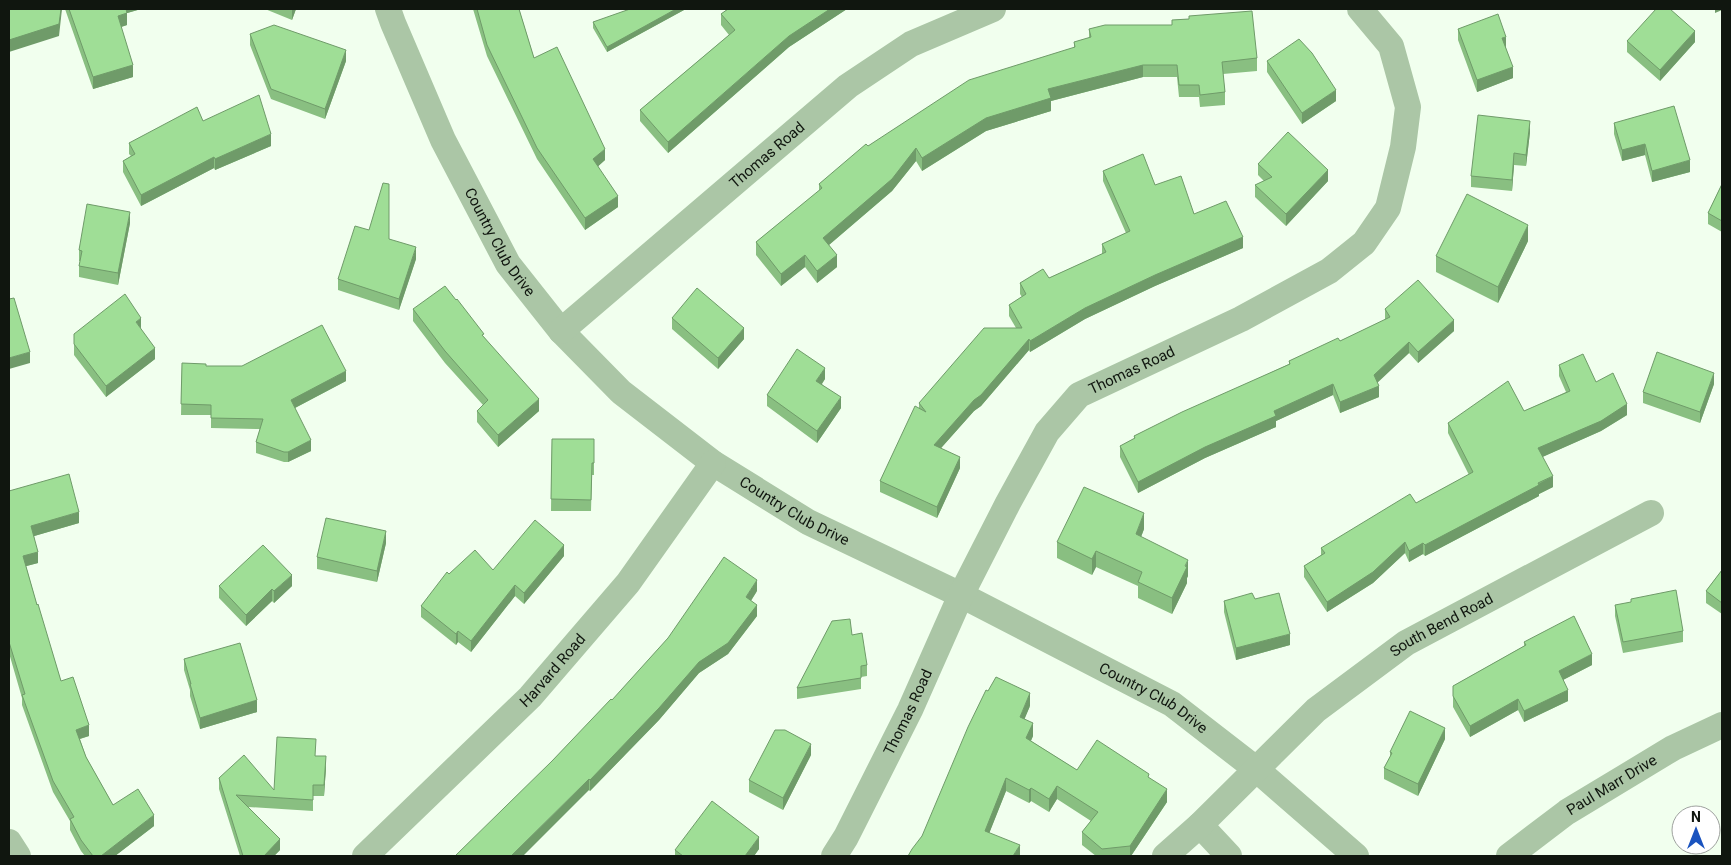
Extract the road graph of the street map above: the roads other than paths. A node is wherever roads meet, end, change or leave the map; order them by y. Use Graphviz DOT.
graph roads {
  1 [pos="388,9"];
  2 [pos="993,9"];
  3 [pos="1360,9"];
  4 [pos="561,331"];
  5 [pos="713,463"];
  6 [pos="1651,513"];
  7 [pos="961,595"];
  8 [pos="1722,725"];
  9 [pos="1256,769"];
  10 [pos="1200,825"];
  11 [pos="9,842"];
  12 [pos="18,856"];
  13 [pos="365,856"];
  14 [pos="834,856"];
  15 [pos="1165,856"];
  16 [pos="1230,856"];
  17 [pos="1356,856"];
  18 [pos="1509,856"];
  1 -- 4 [label="street, Country Club Drive"];
  2 -- 4 [label="street, Thomas Road"];
  3 -- 7 [label="street, Thomas Road"];
  4 -- 5 [label="street, Country Club Drive"];
  5 -- 7 [label="street, Country Club Drive"];
  5 -- 13 [label="street, Harvard Road"];
  6 -- 9 [label="street, South Bend Road"];
  7 -- 9 [label="street, Country Club Drive"];
  7 -- 14 [label="street, Thomas Road"];
  8 -- 18 [label="street, Paul Marr Drive"];
  9 -- 10 [label="street, South Bend Road"];
  9 -- 17 [label="street, Country Club Drive"];
  10 -- 15 [label="street, South Bend Road"];
  10 -- 16 [label="street"];
  11 -- 12 [label="street"];
}
